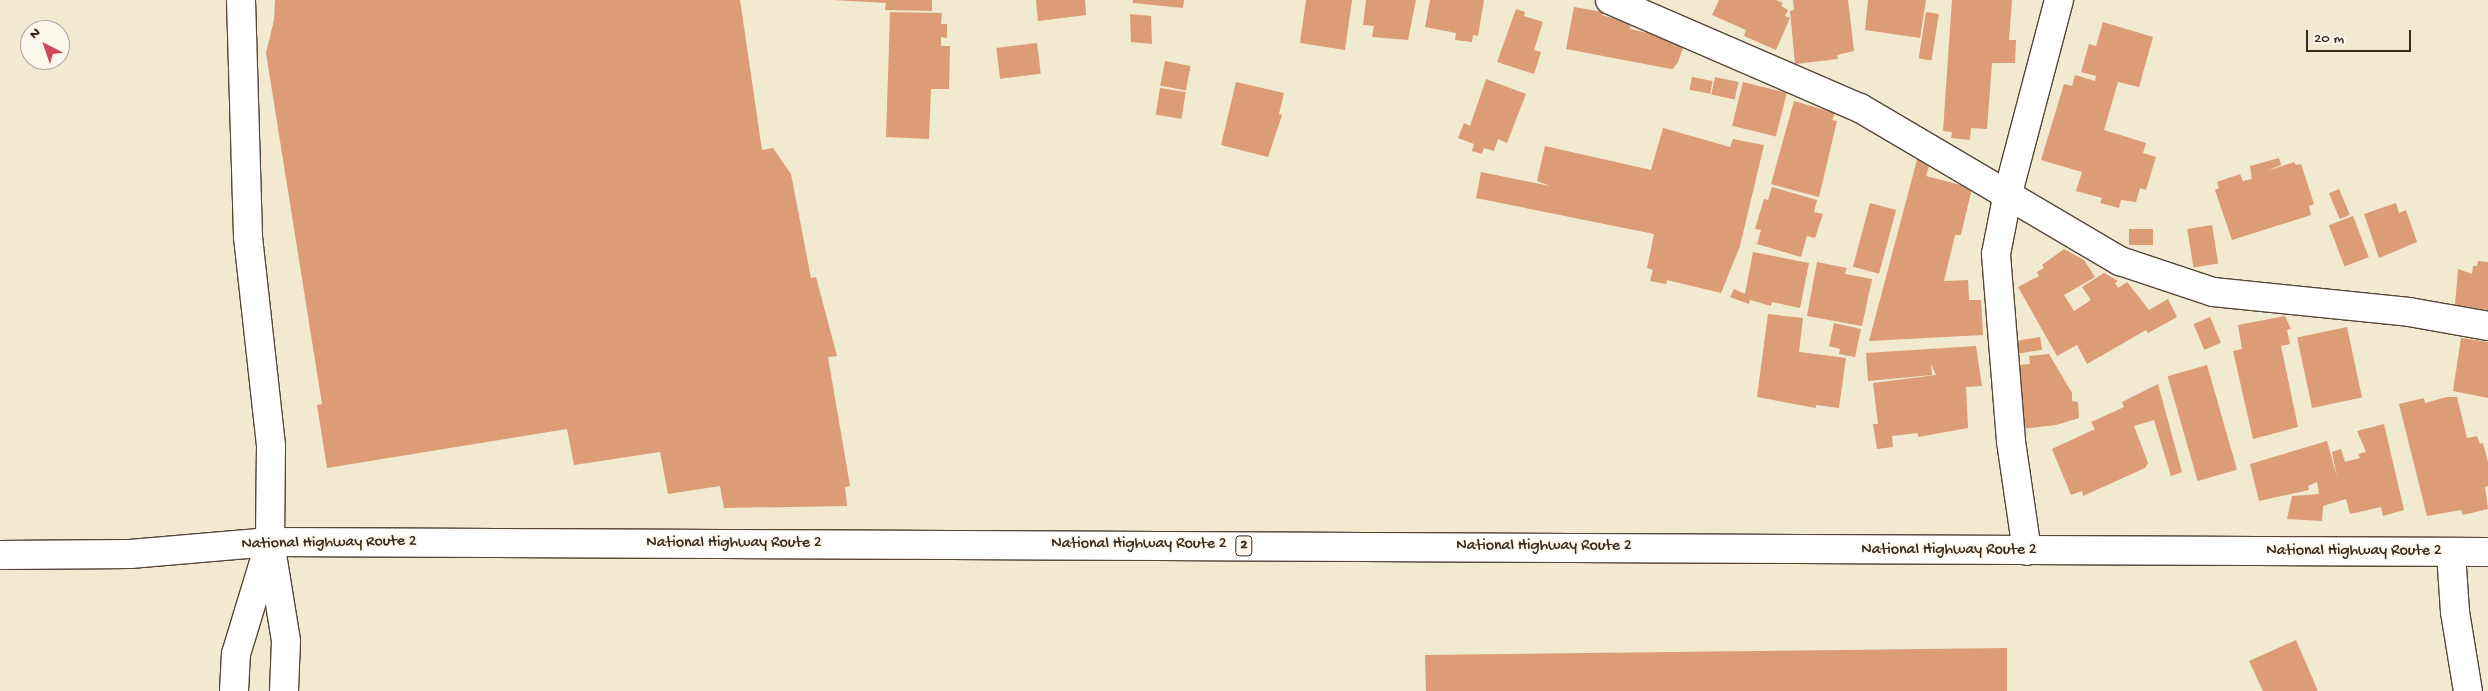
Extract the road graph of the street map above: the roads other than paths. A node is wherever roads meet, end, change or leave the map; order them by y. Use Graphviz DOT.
graph roads {
  1 [pos="241,0"];
  2 [pos="1610,0"];
  3 [pos="2059,0"];
  4 [pos="2008,193"];
  5 [pos="2488,326"];
  6 [pos="270,542"];
  7 [pos="2027,552"];
  8 [pos="2451,552"];
  9 [pos="2488,552"];
  10 [pos="0,555"];
  11 [pos="234,691"];
  12 [pos="284,691"];
  13 [pos="2468,691"];
  1 -- 6 [label="main road"];
  2 -- 4 [label="main road"];
  3 -- 4 [label="main road"];
  4 -- 5 [label="main road"];
  4 -- 7 [label="main road"];
  6 -- 7 [label="main road, National Highway Route 2 / 2"];
  6 -- 10 [label="main road, National Highway Route 2 / 2"];
  6 -- 11 [label="main road"];
  6 -- 12 [label="main road"];
  7 -- 8 [label="main road, National Highway Route 2 / 2"];
  8 -- 9 [label="main road, National Highway Route 2 / 2"];
  8 -- 13 [label="main road"];
}
